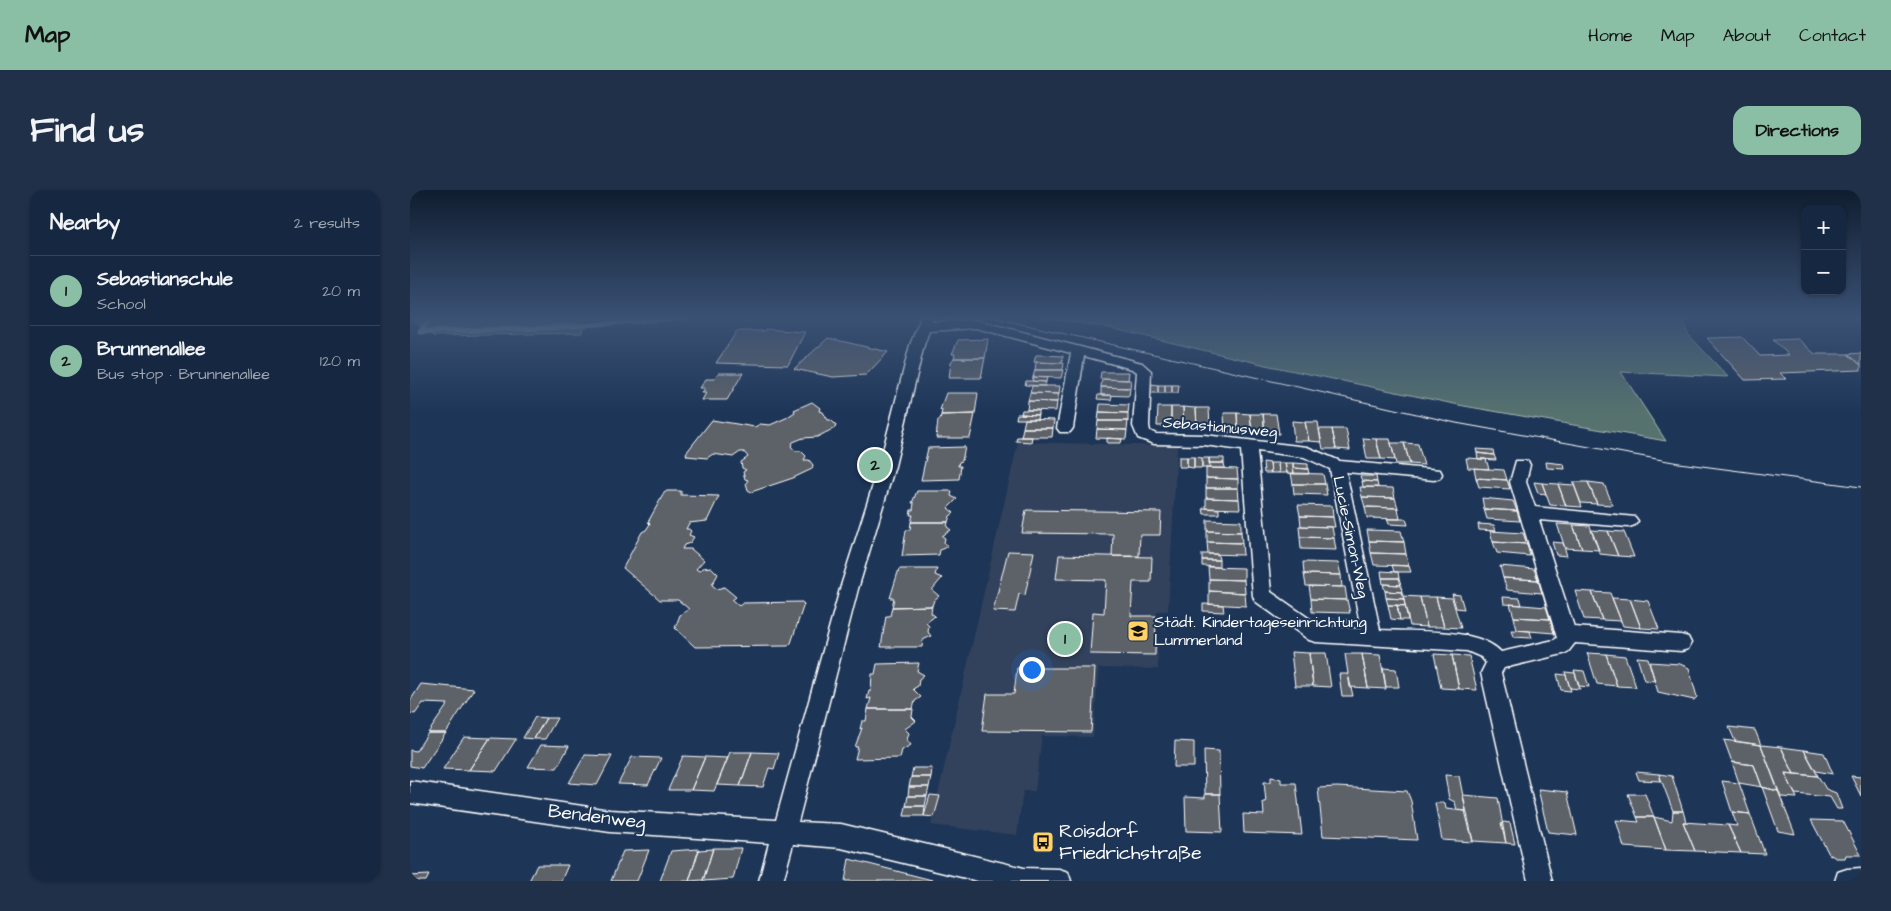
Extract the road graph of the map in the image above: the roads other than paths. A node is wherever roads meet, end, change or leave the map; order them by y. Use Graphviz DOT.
graph roads {
  1 [pos="918,349"];
  2 [pos="1075,349"];
  3 [pos="1078,350"];
  4 [pos="1065,428"];
  5 [pos="1249,446"];
  6 [pos="1522,465"];
  7 [pos="1337,466"];
  8 [pos="1434,474"];
  9 [pos="1528,513"];
  10 [pos="1629,521"];
  11 [pos="1566,634"];
  12 [pos="1372,638"];
  13 [pos="1681,643"];
  14 [pos="1497,661"];
  15 [pos="410,792"];
  16 [pos="785,833"];
  17 [pos="771,881"];
  18 [pos="1059,881"];
  19 [pos="1540,881"];
  1 -- 16 [label="street"];
  2 -- 3 [label="street, Sebastianusweg"];
  3 -- 4 [label="street"];
  3 -- 5 [label="street, Sebastianusweg"];
  5 -- 7 [label="street, Sebastianusweg"];
  5 -- 12 [label="street"];
  6 -- 9 [label="street"];
  7 -- 8 [label="street, Sebastianusweg"];
  7 -- 12 [label="street, Lucie-Simon-Weg"];
  9 -- 10 [label="street"];
  9 -- 11 [label="street"];
  11 -- 13 [label="street"];
  11 -- 14 [label="street"];
  12 -- 14 [label="street"];
  14 -- 19 [label="street"];
  15 -- 16 [label="street, Bendenweg"];
  16 -- 17 [label="street"];
  16 -- 18 [label="street, Bendenweg"];
}
